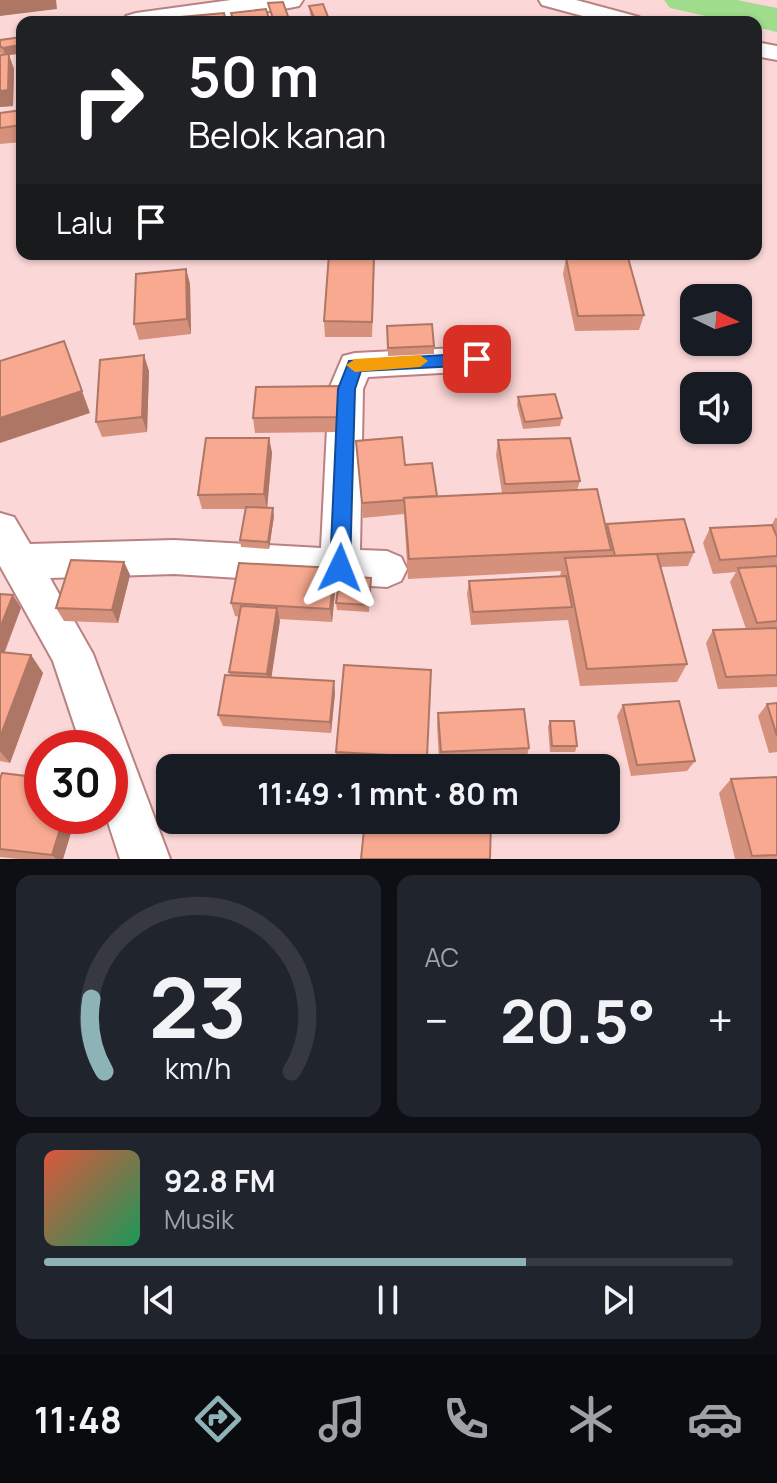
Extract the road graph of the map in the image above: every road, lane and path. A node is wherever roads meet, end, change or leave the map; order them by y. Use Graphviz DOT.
graph roads {
  1 [pos="289,0"];
  2 [pos="550,0"];
  3 [pos="178,16"];
  4 [pos="609,16"];
  5 [pos="477,359"];
  6 [pos="9,546"];
  7 [pos="340,568"];
  8 [pos="387,569"];
  9 [pos="99,730"];
  10 [pos="128,811"];
  11 [pos="145,859"];
  1 -- 3 [label="main road"];
  2 -- 4 [label="street"];
  5 -- 7 [label="street"];
  6 -- 7 [label="street"];
  6 -- 9 [label="street"];
  7 -- 8 [label="street"];
  10 -- 11 [label="street"];
}
